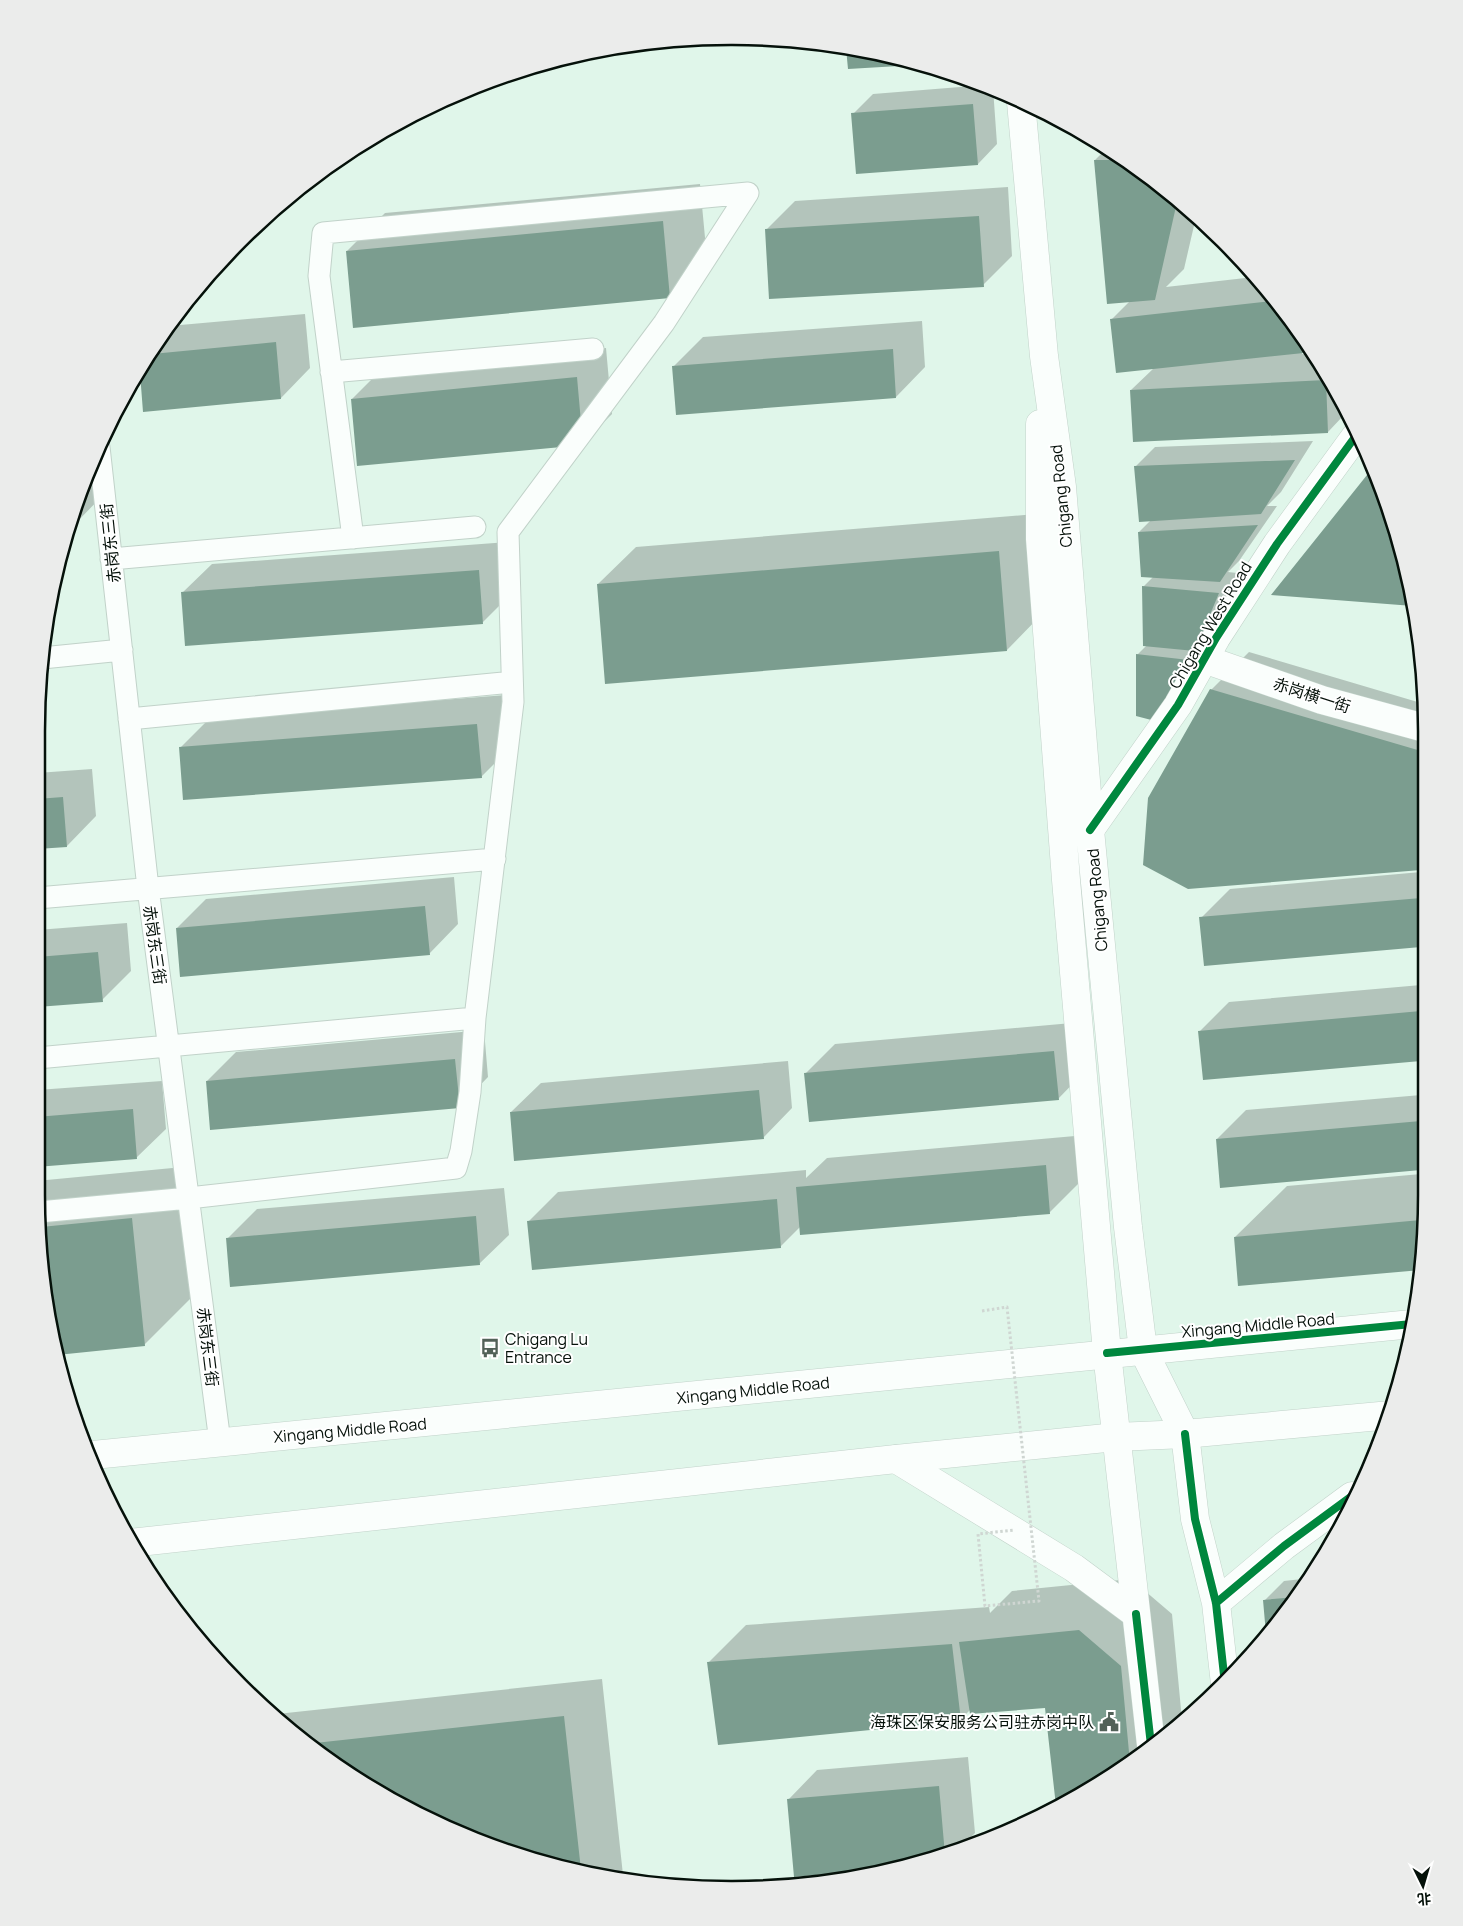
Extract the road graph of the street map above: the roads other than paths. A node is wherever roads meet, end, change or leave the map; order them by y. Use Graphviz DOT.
graph roads {
  1 [pos="1023,110"];
  2 [pos="593,349"];
  3 [pos="1044,356"];
  4 [pos="331,372"];
  5 [pos="1353,440"];
  6 [pos="101,461"];
  7 [pos="475,527"];
  8 [pos="353,538"];
  9 [pos="111,559"];
  10 [pos="122,650"];
  11 [pos="49,657"];
  12 [pos="1204,658"];
  13 [pos="512,682"];
  14 [pos="129,719"];
  15 [pos="1418,726"];
  16 [pos="1090,830"];
  17 [pos="495,860"];
  18 [pos="148,888"];
  19 [pos="45,897"];
  20 [pos="475,1018"];
  21 [pos="169,1045"];
  22 [pos="45,1057"];
  23 [pos="188,1198"];
  24 [pos="45,1211"];
  25 [pos="1406,1325"];
  26 [pos="1143,1350"];
  27 [pos="1107,1354"];
  28 [pos="1382,1416"];
  29 [pos="1185,1434"];
  30 [pos="1116,1437"];
  31 [pos="220,1442"];
  32 [pos="96,1454"];
  33 [pos="896,1459"];
  34 [pos="1346,1501"];
  35 [pos="139,1542"];
  36 [pos="1216,1603"];
  37 [pos="1136,1614"];
  38 [pos="1224,1673"];
  39 [pos="1150,1738"];
  1 -- 3 [label="main road, Chigang Road"];
  2 -- 4 [label="lane"];
  3 -- 16 [label="main road, Chigang Road"];
  3 -- 27 [label="main road, Chigang Road"];
  4 -- 8 [label="lane"];
  4 -- 13 [label="lane"];
  5 -- 12 [label="main road, Chigang West Road"];
  6 -- 9 [label="lane, 赤岗东三街"];
  7 -- 8 [label="lane"];
  8 -- 9 [label="lane"];
  9 -- 10 [label="lane, 赤岗东三街"];
  10 -- 11 [label="lane"];
  10 -- 14 [label="lane, 赤岗东三街"];
  12 -- 15 [label="main road, 赤岗横一街"];
  12 -- 16 [label="main road, Chigang West Road"];
  13 -- 14 [label="lane"];
  13 -- 17 [label="lane"];
  14 -- 18 [label="lane, 赤岗东三街"];
  16 -- 26 [label="main road, Chigang Road"];
  17 -- 18 [label="lane"];
  17 -- 20 [label="lane"];
  18 -- 19 [label="lane"];
  18 -- 21 [label="lane, 赤岗东三街"];
  20 -- 21 [label="lane"];
  20 -- 23 [label="lane"];
  21 -- 22 [label="lane"];
  21 -- 23 [label="lane, 赤岗东三街"];
  23 -- 24 [label="lane"];
  23 -- 31 [label="lane, 赤岗东三街"];
  25 -- 26 [label="main road, Xingang Middle Road"];
  26 -- 27 [label="main road, Xingang Middle Road"];
  26 -- 29 [label="main road, Chigang Road"];
  27 -- 30 [label="main road, Chigang Road"];
  27 -- 31 [label="main road, Xingang Middle Road"];
  28 -- 29 [label="main road"];
  29 -- 30 [label="main road"];
  29 -- 36 [label="main road, Chigang Road"];
  30 -- 33 [label="main road"];
  30 -- 37 [label="main road, Chigang Road"];
  31 -- 32 [label="main road, Xingang Middle Road"];
  33 -- 35 [label="main road"];
  33 -- 37 [label="main road"];
  34 -- 36 [label="main road"];
  36 -- 38 [label="main road, Chigang Road"];
  37 -- 39 [label="main road, Chigang Road"];
}
